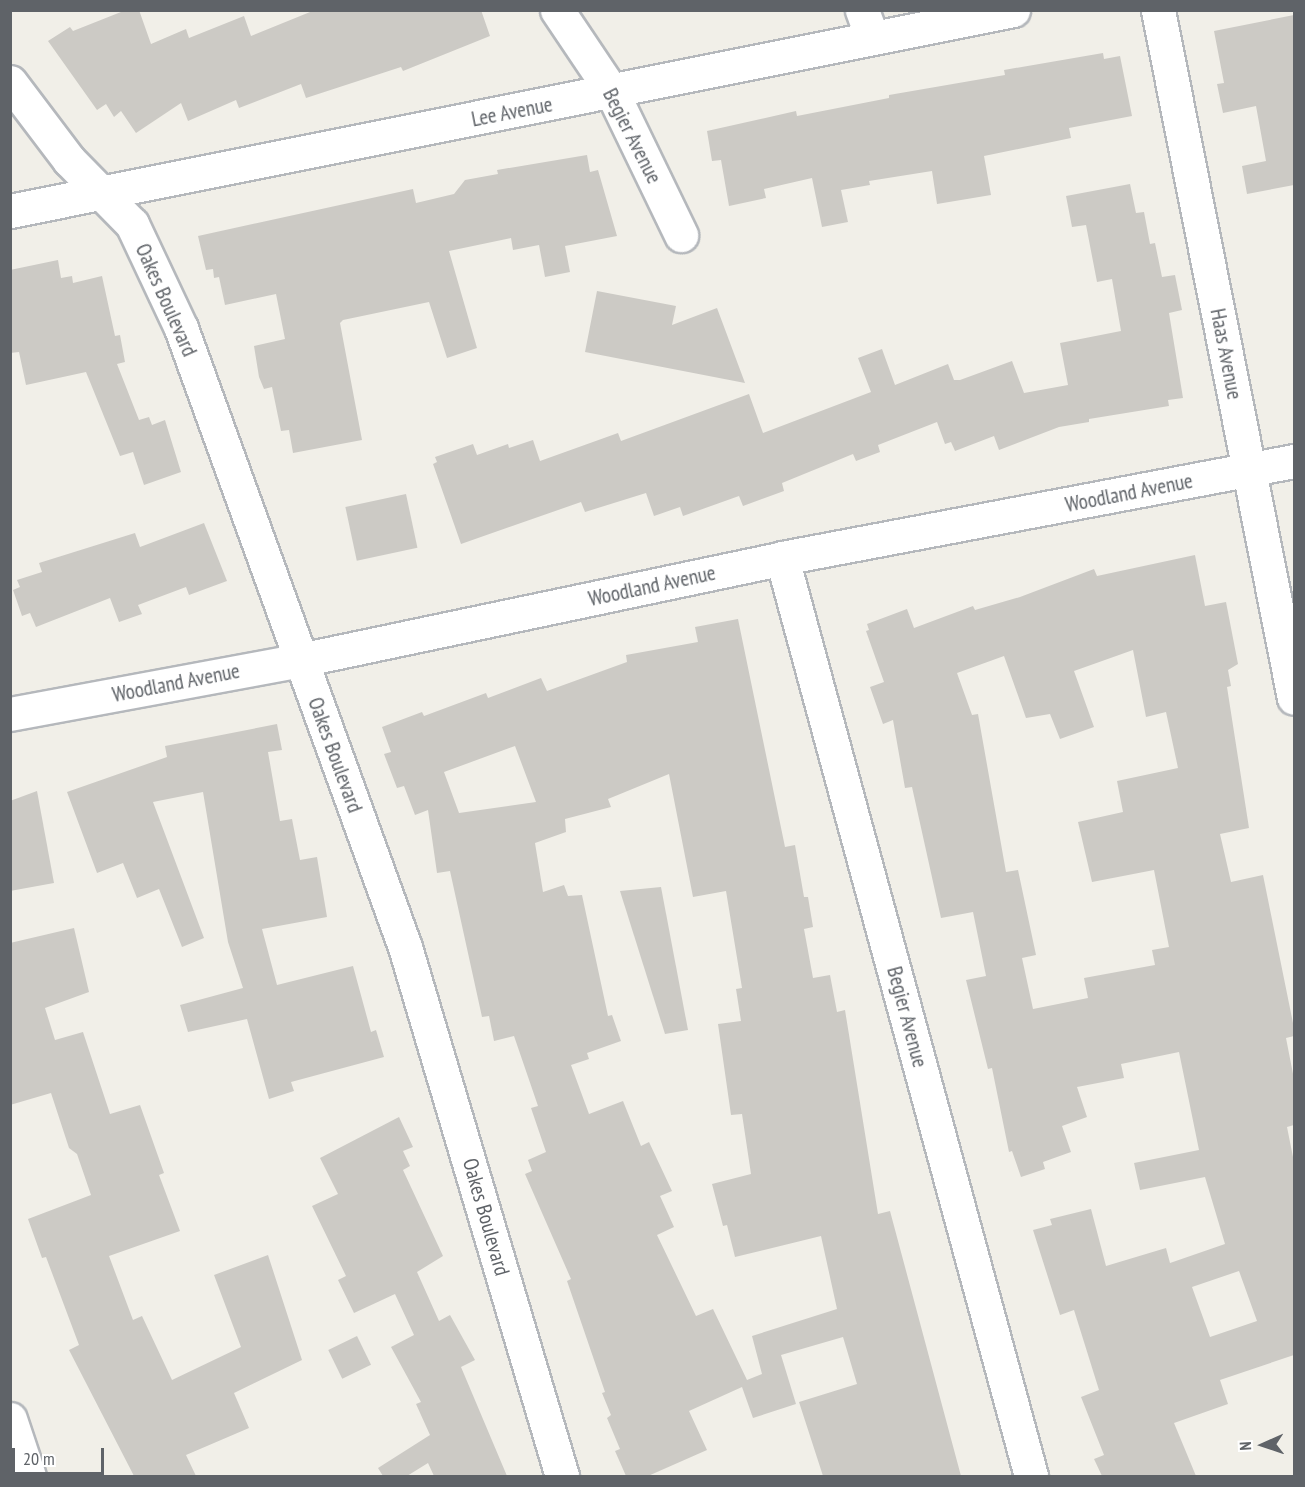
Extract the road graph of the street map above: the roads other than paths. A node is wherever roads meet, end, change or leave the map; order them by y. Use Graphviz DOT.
graph roads {
  1 [pos="557,10"];
  2 [pos="1013,10"];
  3 [pos="1158,10"];
  4 [pos="867,24"];
  5 [pos="10,81"];
  6 [pos="612,92"];
  7 [pos="104,192"];
  8 [pos="10,211"];
  9 [pos="681,235"];
  10 [pos="1294,460"];
  11 [pos="1249,470"];
  12 [pos="782,558"];
  13 [pos="300,660"];
  14 [pos="1294,698"];
  15 [pos="10,714"];
  16 [pos="10,1419"];
  17 [pos="29,1476"];
  18 [pos="562,1476"];
  19 [pos="1031,1476"];
  1 -- 6 [label="street, Begier Avenue"];
  2 -- 4 [label="street, Lee Avenue"];
  3 -- 11 [label="street, Haas Avenue"];
  4 -- 6 [label="street, Lee Avenue"];
  5 -- 7 [label="street, Oakes Boulevard"];
  6 -- 7 [label="street, Lee Avenue"];
  6 -- 9 [label="street, Begier Avenue"];
  7 -- 8 [label="street, Lee Avenue"];
  7 -- 13 [label="street, Oakes Boulevard"];
  10 -- 11 [label="street, Woodland Avenue"];
  11 -- 12 [label="street, Woodland Avenue"];
  11 -- 14 [label="street, Haas Avenue"];
  12 -- 13 [label="street, Woodland Avenue"];
  12 -- 19 [label="street, Begier Avenue"];
  13 -- 15 [label="street, Woodland Avenue"];
  13 -- 18 [label="street, Oakes Boulevard"];
  16 -- 17 [label="street"];
}
